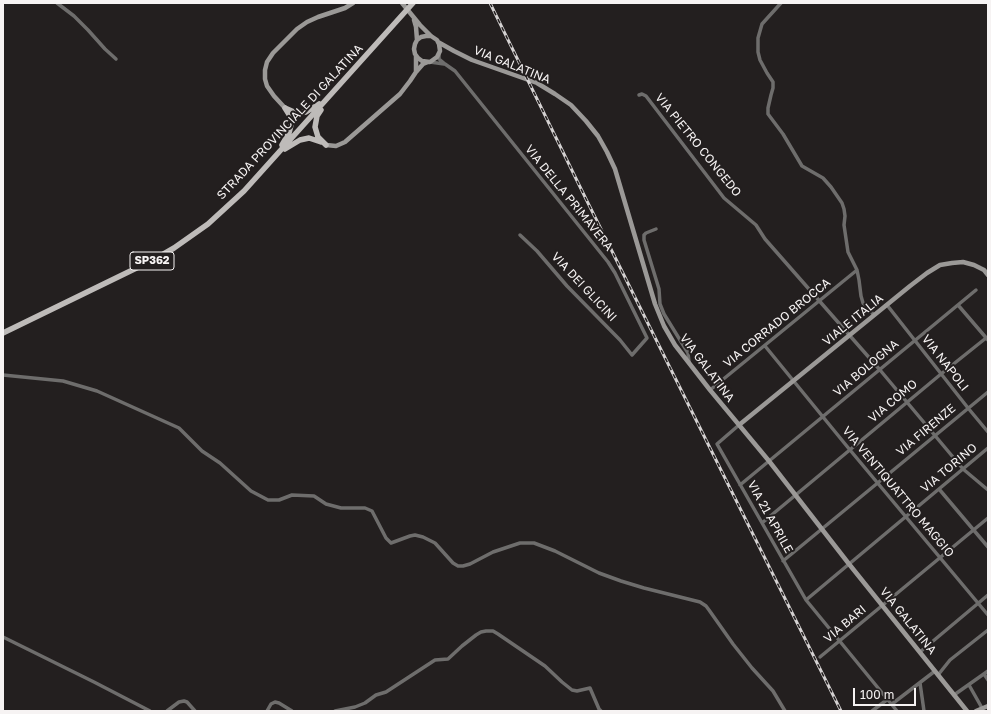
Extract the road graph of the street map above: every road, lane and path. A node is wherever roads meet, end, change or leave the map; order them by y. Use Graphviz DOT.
graph roads {
  1 [pos="57,3"];
  2 [pos="353,3"];
  3 [pos="402,3"];
  4 [pos="413,3"];
  5 [pos="781,3"];
  6 [pos="413,16"];
  7 [pos="431,36"];
  8 [pos="417,40"];
  9 [pos="438,42"];
  10 [pos="454,52"];
  11 [pos="439,53"];
  12 [pos="416,56"];
  13 [pos="116,59"];
  14 [pos="429,62"];
  15 [pos="445,64"];
  16 [pos="416,72"];
  17 [pos="331,94"];
  18 [pos="639,95"];
  19 [pos="285,108"];
  20 [pos="326,144"];
  21 [pos="277,154"];
  22 [pos="656,229"];
  23 [pos="520,235"];
  24 [pos="857,270"];
  25 [pos="988,274"];
  26 [pos="976,290"];
  27 [pos="819,301"];
  28 [pos="887,305"];
  29 [pos="958,305"];
  30 [pos="874,315"];
  31 [pos="3,332"];
  32 [pos="850,335"];
  33 [pos="987,339"];
  34 [pos="915,341"];
  35 [pos="765,346"];
  36 [pos="632,355"];
  37 [pos="689,362"];
  38 [pos="880,370"];
  39 [pos="941,374"];
  40 [pos="3,376"];
  41 [pos="793,381"];
  42 [pos="710,390"];
  43 [pos="988,392"];
  44 [pos="906,402"];
  45 [pos="968,408"];
  46 [pos="823,416"];
  47 [pos="739,425"];
  48 [pos="988,432"];
  49 [pos="935,436"];
  50 [pos="988,448"];
  51 [pos="850,450"];
  52 [pos="769,462"];
  53 [pos="963,469"];
  54 [pos="878,483"];
  55 [pos="740,485"];
  56 [pos="939,489"];
  57 [pos="988,490"];
  58 [pos="795,496"];
  59 [pos="906,516"];
  60 [pos="988,518"];
  61 [pos="762,523"];
  62 [pos="822,529"];
  63 [pos="973,530"];
  64 [pos="988,547"];
  65 [pos="940,557"];
  66 [pos="783,561"];
  67 [pos="849,564"];
  68 [pos="988,595"];
  69 [pos="806,600"];
  70 [pos="978,603"];
  71 [pos="883,605"];
  72 [pos="988,615"];
  73 [pos="988,630"];
  74 [pos="3,637"];
  75 [pos="840,641"];
  76 [pos="920,652"];
  77 [pos="820,657"];
  78 [pos="988,671"];
  79 [pos="937,673"];
  80 [pos="984,674"];
  81 [pos="988,680"];
  82 [pos="920,683"];
  83 [pos="968,685"];
  84 [pos="954,695"];
  85 [pos="888,699"];
  86 [pos="892,704"];
  87 [pos="988,706"];
  88 [pos="982,708"];
  89 [pos="150,711"];
  90 [pos="167,711"];
  91 [pos="194,711"];
  92 [pos="267,711"];
  93 [pos="292,711"];
  94 [pos="335,711"];
  95 [pos="601,711"];
  96 [pos="785,711"];
  97 [pos="872,711"];
  98 [pos="897,711"];
  99 [pos="924,711"];
  100 [pos="967,711"];
  101 [pos="976,711"];
  1 -- 13 [label="street"];
  2 -- 19 [label="street"];
  3 -- 6 [label="street"];
  4 -- 17 [label="main road, STRADA PROVINCIALE DI GALATINA / SP362"];
  5 -- 24 [label="street"];
  6 -- 7 [label="street"];
  6 -- 8 [label="street"];
  7 -- 8 [label="street"];
  7 -- 9 [label="street"];
  8 -- 12 [label="street"];
  9 -- 10 [label="street, VIA GALATINA"];
  9 -- 11 [label="street, VIA DELLA PRIMAVERA"];
  10 -- 11 [label="street, VIA GALATINA"];
  10 -- 37 [label="street, VIA GALATINA"];
  11 -- 14 [label="street"];
  11 -- 15 [label="street, VIA DELLA PRIMAVERA"];
  12 -- 14 [label="street"];
  12 -- 16 [label="street"];
  14 -- 15 [label="street"];
  14 -- 16 [label="street"];
  15 -- 36 [label="street, VIA DELLA PRIMAVERA"];
  16 -- 20 [label="street"];
  17 -- 19 [label="main road"];
  17 -- 20 [label="main road"];
  17 -- 21 [label="main road, STRADA PROVINCIALE DI GALATINA / SP362"];
  18 -- 27 [label="street, VIA PIETRO CONGEDO"];
  19 -- 21 [label="main road"];
  20 -- 21 [label="main road"];
  21 -- 31 [label="main road, STRADA PROVINCIALE DI GALATINA / SP362"];
  22 -- 37 [label="street"];
  23 -- 36 [label="street, VIA DEI GLICINI"];
  24 -- 27 [label="street, VIA CORRADO BROCCA"];
  24 -- 30 [label="street"];
  25 -- 28 [label="street, VIALE ITALIA"];
  26 -- 29 [label="street, VIA BOLOGNA"];
  27 -- 32 [label="street, VIA PIETRO CONGEDO"];
  27 -- 35 [label="street, VIA CORRADO BROCCA"];
  28 -- 30 [label="street, VIALE ITALIA"];
  28 -- 34 [label="street, VIA NAPOLI"];
  29 -- 33 [label="street"];
  29 -- 34 [label="street, VIA BOLOGNA"];
  30 -- 32 [label="street, VIALE ITALIA"];
  32 -- 38 [label="street, VIA PIETRO CONGEDO"];
  32 -- 41 [label="street, VIALE ITALIA"];
  33 -- 39 [label="street, VIA COMO"];
  34 -- 38 [label="street, VIA BOLOGNA"];
  34 -- 39 [label="street, VIA NAPOLI"];
  35 -- 41 [label="street, VIA VENTIQUATTRO MAGGIO"];
  35 -- 42 [label="street, VIA CORRADO BROCCA"];
  37 -- 42 [label="street, VIA GALATINA"];
  38 -- 44 [label="street, VIA PIETRO CONGEDO"];
  38 -- 46 [label="street, VIA BOLOGNA"];
  39 -- 44 [label="street, VIA COMO"];
  39 -- 45 [label="street, VIA NAPOLI"];
  40 -- 96 [label="street"];
  41 -- 46 [label="street, VIA VENTIQUATTRO MAGGIO"];
  41 -- 47 [label="street, VIALE ITALIA"];
  42 -- 47 [label="street, VIA GALATINA"];
  43 -- 45 [label="street, VIA FIRENZE"];
  44 -- 49 [label="street, VIA PIETRO CONGEDO"];
  44 -- 51 [label="street, VIA COMO"];
  45 -- 48 [label="street, VIA NAPOLI"];
  45 -- 49 [label="street, VIA FIRENZE"];
  46 -- 51 [label="street, VIA VENTIQUATTRO MAGGIO"];
  46 -- 52 [label="street, VIA BOLOGNA"];
  47 -- 52 [label="street, VIA GALATINA"];
  47 -- 55 [label="street, VIA 21 APRILE"];
  49 -- 53 [label="street, VIA PIETRO CONGEDO"];
  49 -- 54 [label="street, VIA FIRENZE"];
  50 -- 53 [label="street, VIA TORINO"];
  51 -- 54 [label="street, VIA VENTIQUATTRO MAGGIO"];
  51 -- 58 [label="street, VIA COMO"];
  52 -- 55 [label="street, VIA BOLOGNA"];
  52 -- 58 [label="street, VIA GALATINA"];
  53 -- 56 [label="street, VIA TORINO"];
  53 -- 57 [label="street, VIA PIETRO CONGEDO"];
  54 -- 59 [label="street, VIA VENTIQUATTRO MAGGIO"];
  54 -- 62 [label="street, VIA FIRENZE"];
  55 -- 61 [label="street, VIA 21 APRILE"];
  56 -- 59 [label="street, VIA TORINO"];
  56 -- 63 [label="street"];
  58 -- 61 [label="street, VIA COMO"];
  58 -- 62 [label="street, VIA GALATINA"];
  59 -- 65 [label="street, VIA VENTIQUATTRO MAGGIO"];
  59 -- 67 [label="street, VIA TORINO"];
  60 -- 63 [label="street, VIA BARI"];
  61 -- 66 [label="street, VIA 21 APRILE"];
  62 -- 66 [label="street, VIA FIRENZE"];
  62 -- 67 [label="street, VIA GALATINA"];
  63 -- 64 [label="street"];
  63 -- 65 [label="street, VIA BARI"];
  65 -- 70 [label="street, VIA VENTIQUATTRO MAGGIO"];
  65 -- 71 [label="street, VIA BARI"];
  66 -- 69 [label="street, VIA 21 APRILE"];
  67 -- 69 [label="street, VIA TORINO"];
  67 -- 71 [label="street, VIA GALATINA"];
  68 -- 70 [label="street"];
  69 -- 75 [label="street, VIA 21 APRILE"];
  70 -- 72 [label="street, VIA VENTIQUATTRO MAGGIO"];
  70 -- 76 [label="street"];
  71 -- 75 [label="street, VIA BARI"];
  71 -- 76 [label="street, VIA GALATINA"];
  73 -- 79 [label="street"];
  74 -- 89 [label="street"];
  75 -- 77 [label="street, VIA BARI"];
  75 -- 85 [label="street, VIA 21 APRILE"];
  76 -- 79 [label="street, VIA GALATINA"];
  78 -- 80 [label="street"];
  79 -- 82 [label="street"];
  79 -- 84 [label="street, VIA GALATINA"];
  80 -- 81 [label="street"];
  80 -- 83 [label="street"];
  82 -- 86 [label="street"];
  82 -- 99 [label="street"];
  83 -- 84 [label="street"];
  83 -- 88 [label="street"];
  84 -- 100 [label="street, VIA GALATINA"];
  85 -- 86 [label="street, VIA 21 APRILE"];
  85 -- 97 [label="street"];
  86 -- 98 [label="street, VIA 21 APRILE"];
  87 -- 88 [label="street"];
  88 -- 101 [label="street"];
  90 -- 91 [label="street"];
  92 -- 93 [label="street"];
  94 -- 95 [label="street"];
}
